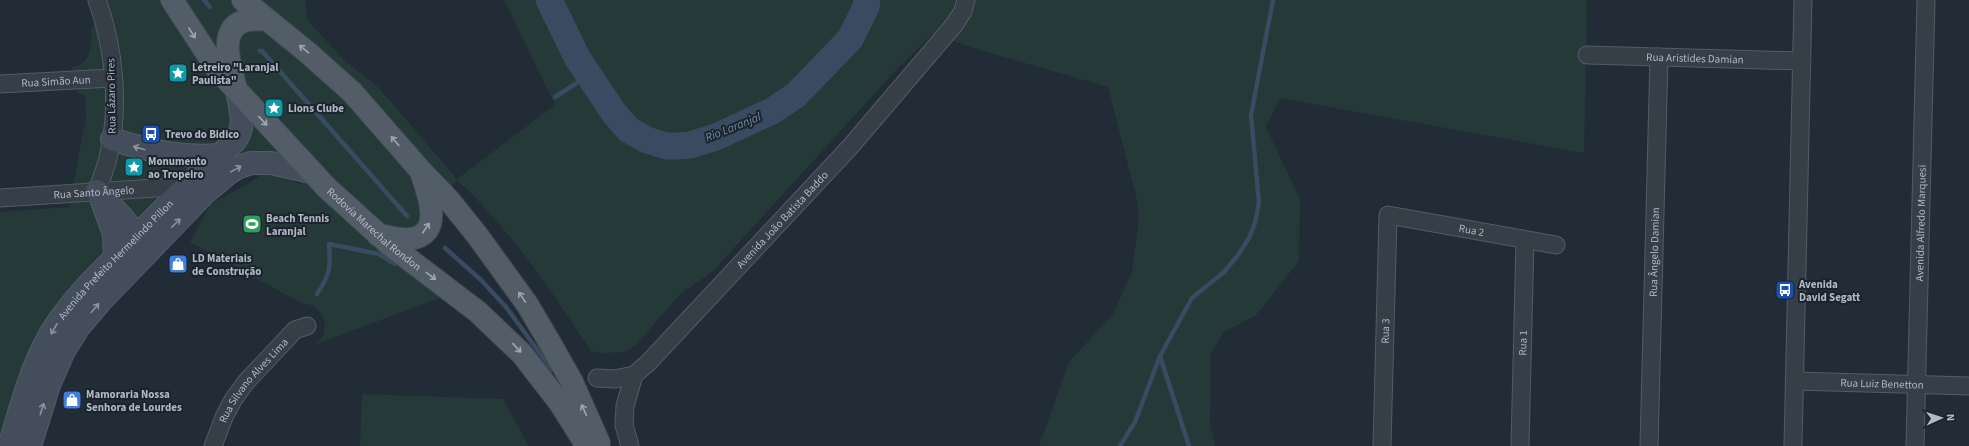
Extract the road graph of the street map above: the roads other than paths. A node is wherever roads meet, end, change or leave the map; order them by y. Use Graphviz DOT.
graph roads {
  1 [pos="97,0"];
  2 [pos="172,0"];
  3 [pos="243,0"];
  4 [pos="966,0"];
  5 [pos="1803,0"];
  6 [pos="1926,0"];
  7 [pos="266,20"];
  8 [pos="1587,55"];
  9 [pos="1659,57"];
  10 [pos="1802,61"];
  11 [pos="112,78"];
  12 [pos="1,80"];
  13 [pos="237,92"];
  14 [pos="112,139"];
  15 [pos="219,155"];
  16 [pos="420,171"];
  17 [pos="312,172"];
  18 [pos="187,186"];
  19 [pos="97,191"];
  20 [pos="0,198"];
  21 [pos="1388,215"];
  22 [pos="378,235"];
  23 [pos="1525,240"];
  24 [pos="143,243"];
  25 [pos="1556,245"];
  26 [pos="115,257"];
  27 [pos="307,326"];
  28 [pos="47,363"];
  29 [pos="634,375"];
  30 [pos="597,378"];
  31 [pos="1795,382"];
  32 [pos="1917,385"];
  33 [pos="1969,386"];
  34 [pos="9,446"];
  35 [pos="30,446"];
  36 [pos="213,446"];
  37 [pos="587,446"];
  38 [pos="600,446"];
  39 [pos="630,446"];
  40 [pos="1382,446"];
  41 [pos="1520,446"];
  42 [pos="1649,446"];
  43 [pos="1793,446"];
  44 [pos="1915,446"];
  1 -- 11 [label="street, Rua Lázaro Pires"];
  2 -- 13 [label="main road, Rodovia Marechal Rondon, one-way"];
  3 -- 7 [label="main road"];
  4 -- 29 [label="street, Avenida João Batista Baddo"];
  5 -- 10 [label="street"];
  6 -- 32 [label="street, Avenida Alfredo Marquesi"];
  7 -- 13 [label="main road"];
  16 -- 7 [label="main road, one-way"];
  8 -- 9 [label="street, Rua Aristides Damian"];
  9 -- 10 [label="street, Rua Aristides Damian"];
  9 -- 42 [label="street, Rua Ângelo Damian"];
  10 -- 31 [label="street"];
  11 -- 12 [label="street, Rua Simão Aun"];
  11 -- 14 [label="street, Rua Lázaro Pires"];
  13 -- 15 [label="main road, Avenida Prefeito Hermelindo Pillon"];
  13 -- 17 [label="main road, Rodovia Marechal Rondon, one-way"];
  15 -- 14 [label="main road, one-way"];
  14 -- 19 [label="street, Rua Lázaro Pires"];
  15 -- 18 [label="main road, Avenida Prefeito Hermelindo Pillon"];
  22 -- 16 [label="main road, one-way"];
  38 -- 16 [label="main road, one-way"];
  17 -- 22 [label="main road, Rodovia Marechal Rondon"];
  24 -- 17 [label="main road, Avenida Prefeito Hermelindo Pillon, one-way"];
  18 -- 19 [label="street, Rua Santo Ângelo"];
  18 -- 24 [label="main road, Avenida Prefeito Hermelindo Pillon"];
  19 -- 20 [label="street, Rua Santo Ângelo"];
  19 -- 24 [label="main road"];
  19 -- 26 [label="main road"];
  21 -- 23 [label="street, Rua 2"];
  21 -- 40 [label="street, Rua 3"];
  22 -- 37 [label="main road, Rodovia Marechal Rondon, one-way"];
  23 -- 25 [label="street, Rua 2"];
  23 -- 41 [label="street, Rua 1"];
  24 -- 26 [label="main road, Avenida Prefeito Hermelindo Pillon"];
  28 -- 24 [label="main road, Avenida Prefeito Hermelindo Pillon, one-way"];
  26 -- 28 [label="main road, Avenida Prefeito Hermelindo Pillon, one-way"];
  27 -- 36 [label="street, Rua Silvano Alves Lima"];
  28 -- 34 [label="main road, Avenida Prefeito Hermelindo Pillon"];
  35 -- 28 [label="main road, Avenida Prefeito Hermelindo Pillon, one-way"];
  29 -- 30 [label="street"];
  29 -- 39 [label="street, Avenida João Batista Baddo"];
  31 -- 32 [label="street, Rua Luiz Benetton"];
  31 -- 43 [label="street"];
  32 -- 33 [label="street, Rua Luiz Benetton"];
  32 -- 44 [label="street, Avenida Alfredo Marquesi"];
}
